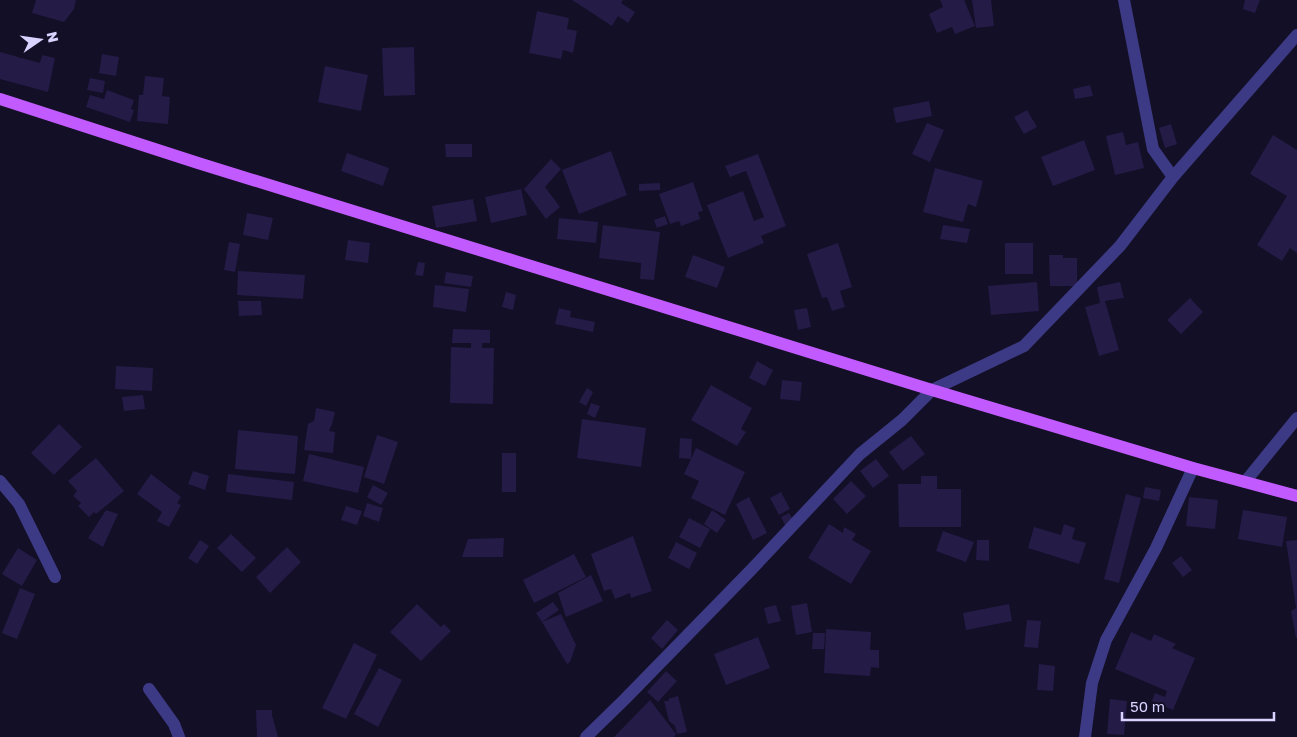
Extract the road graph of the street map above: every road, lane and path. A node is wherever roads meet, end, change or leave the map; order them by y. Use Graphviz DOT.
graph roads {
  1 [pos="1124,0"];
  2 [pos="1297,34"];
  3 [pos="0,99"];
  4 [pos="1173,177"];
  5 [pos="932,390"];
  6 [pos="1297,418"];
  7 [pos="1193,468"];
  8 [pos="0,481"];
  9 [pos="1245,482"];
  10 [pos="1297,496"];
  11 [pos="55,577"];
  12 [pos="149,689"];
  13 [pos="179,737"];
  14 [pos="586,737"];
  15 [pos="1085,737"];
  1 -- 4 [label="street"];
  2 -- 4 [label="street"];
  3 -- 5 [label="main road"];
  4 -- 5 [label="street"];
  5 -- 7 [label="main road"];
  5 -- 14 [label="street"];
  6 -- 9 [label="street"];
  7 -- 9 [label="main road"];
  7 -- 15 [label="street"];
  8 -- 11 [label="street"];
  9 -- 10 [label="main road"];
  12 -- 13 [label="street"];
}
